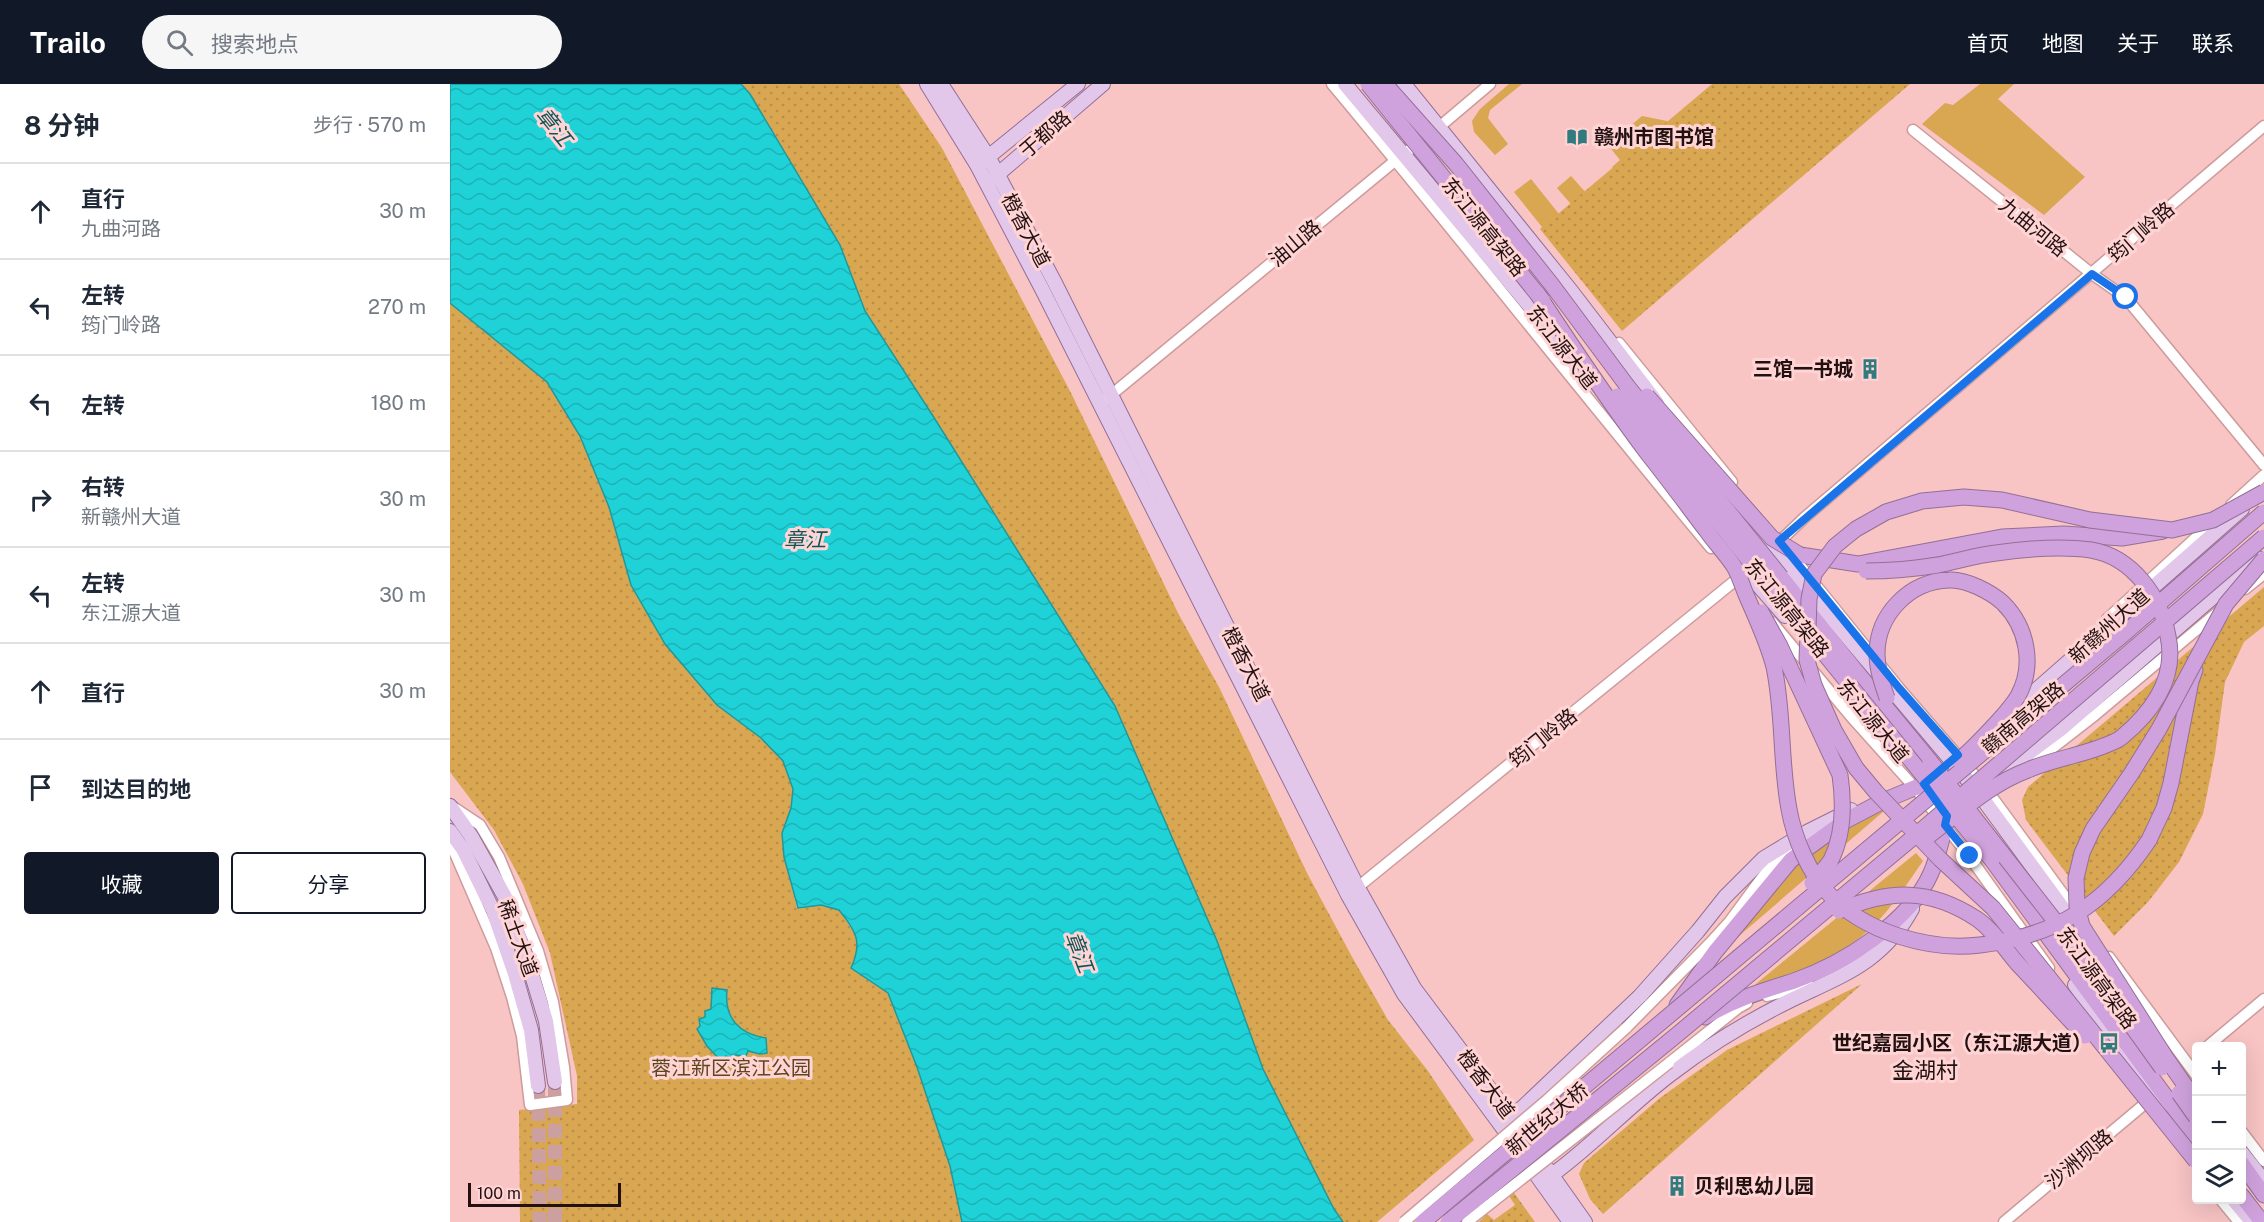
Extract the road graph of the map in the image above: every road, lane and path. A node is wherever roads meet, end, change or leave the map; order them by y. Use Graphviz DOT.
graph roads {
  1 [pos="927,84"];
  2 [pos="941,84"];
  3 [pos="1078,84"];
  4 [pos="1103,84"];
  5 [pos="1332,84"];
  6 [pos="1345,84"];
  7 [pos="1358,84"];
  8 [pos="1368,84"];
  9 [pos="1385,84"];
  10 [pos="1394,84"];
  11 [pos="1404,84"];
  12 [pos="1412,84"];
  13 [pos="1490,84"];
  14 [pos="1441,126"];
  15 [pos="2264,126"];
  16 [pos="1913,130"];
  17 [pos="1400,157"];
  18 [pos="983,161"];
  19 [pos="1456,164"];
  20 [pos="1445,179"];
  21 [pos="992,180"];
  22 [pos="2092,274"];
  23 [pos="1552,285"];
  24 [pos="1537,293"];
  25 [pos="1106,399"];
  26 [pos="2264,465"];
  27 [pos="2264,475"];
  28 [pos="2264,490"];
  29 [pos="2264,512"];
  30 [pos="2172,530"];
  31 [pos="2264,537"];
  32 [pos="1776,544"];
  33 [pos="2264,553"];
  34 [pos="1800,555"];
  35 [pos="2264,559"];
  36 [pos="1736,574"];
  37 [pos="2264,574"];
  38 [pos="2205,645"];
  39 [pos="1955,758"];
  40 [pos="1930,761"];
  41 [pos="1920,786"];
  42 [pos="1984,791"];
  43 [pos="1879,799"];
  44 [pos="450,806"];
  45 [pos="1946,820"];
  46 [pos="450,831"];
  47 [pos="450,842"];
  48 [pos="1923,888"];
  49 [pos="1353,891"];
  50 [pos="1807,900"];
  51 [pos="1828,906"];
  52 [pos="1882,949"];
  53 [pos="2264,999"];
  54 [pos="1670,1016"];
  55 [pos="1679,1033"];
  56 [pos="2214,1042"];
  57 [pos="2188,1063"];
  58 [pos="555,1082"];
  59 [pos="538,1086"];
  60 [pos="2193,1096"];
  61 [pos="2149,1100"];
  62 [pos="2192,1111"];
  63 [pos="1505,1120"];
  64 [pos="2192,1133"];
  65 [pos="2246,1138"];
  66 [pos="2195,1150"];
  67 [pos="2192,1156"];
  68 [pos="2246,1159"];
  69 [pos="2264,1161"];
  70 [pos="2192,1163"];
  71 [pos="2246,1171"];
  72 [pos="2246,1178"];
  73 [pos="1546,1179"];
  74 [pos="2264,1181"];
  75 [pos="2264,1196"];
  76 [pos="2246,1202"];
  77 [pos="2224,1204"];
  78 [pos="2235,1204"];
  79 [pos="1404,1222"];
  80 [pos="1424,1222"];
  81 [pos="1448,1222"];
  82 [pos="1467,1222"];
  83 [pos="1570,1222"];
  84 [pos="1585,1222"];
  85 [pos="2004,1222"];
  86 [pos="2239,1222"];
  87 [pos="2251,1222"];
  88 [pos="2262,1222"];
  1 -- 18 [label="main road, 橙香大道"];
  2 -- 18 [label="main road, 橙香大道"];
  3 -- 18 [label="main road"];
  4 -- 21 [label="main road, 于都路"];
  5 -- 17 [label="street"];
  6 -- 17 [label="main road, 东江源大道"];
  7 -- 20 [label="highway, bridge"];
  8 -- 20 [label="highway, 东江源高架路, bridge"];
  9 -- 19 [label="highway, 东江源高架路, bridge"];
  10 -- 19 [label="highway, bridge"];
  11 -- 14 [label="main road, 东江源大道"];
  12 -- 14 [label="street"];
  13 -- 14 [label="street, 油山路"];
  14 -- 17 [label="street, 油山路"];
  14 -- 32 [label="main road, 东江源大道"];
  15 -- 22 [label="street, 筠门岭路"];
  16 -- 22 [label="street, 九曲河路"];
  17 -- 25 [label="street, 油山路"];
  17 -- 36 [label="street"];
  17 -- 41 [label="main road, 东江源大道"];
  18 -- 21 [label="main road, 橙香大道"];
  19 -- 23 [label="highway, 东江源高架路, bridge"];
  20 -- 24 [label="highway, 东江源高架路, bridge"];
  21 -- 25 [label="main road, 橙香大道"];
  22 -- 26 [label="street, 九曲河路"];
  22 -- 32 [label="street, 筠门岭路"];
  23 -- 34 [label="highway, bridge"];
  23 -- 40 [label="highway, 东江源高架路, bridge"];
  24 -- 36 [label="highway, bridge"];
  24 -- 64 [label="highway, 东江源高架路, bridge"];
  25 -- 49 [label="main road, 橙香大道"];
  27 -- 39 [label="street"];
  28 -- 30 [label="highway, bridge"];
  28 -- 39 [label="main road, 新赣州大道"];
  29 -- 50 [label="highway, 赣南高架路, bridge"];
  30 -- 34 [label="highway, bridge"];
  30 -- 61 [label="highway, bridge"];
  31 -- 51 [label="highway, 赣南高架路, bridge"];
  32 -- 39 [label="main road, 东江源大道"];
  33 -- 42 [label="main road"];
  34 -- 51 [label="highway, bridge"];
  35 -- 38 [label="highway, bridge"];
  36 -- 38 [label="highway, bridge"];
  36 -- 41 [label="street"];
  36 -- 49 [label="street, 筠门岭路"];
  36 -- 54 [label="highway, bridge"];
  37 -- 42 [label="street"];
  38 -- 60 [label="highway, bridge"];
  39 -- 41 [label="main road, 新赣州大道"];
  39 -- 42 [label="main road, 东江源大道"];
  40 -- 50 [label="highway, bridge"];
  40 -- 62 [label="highway, 东江源高架路, bridge"];
  41 -- 43 [label="street"];
  41 -- 45 [label="main road, 东江源大道"];
  41 -- 54 [label="highway"];
  42 -- 45 [label="main road"];
  42 -- 57 [label="main road, 东江源大道"];
  43 -- 63 [label="main road"];
  43 -- 79 [label="street, bridge"];
  44 -- 47 [label="street"];
  44 -- 58 [label="main road, 稀土大道"];
  45 -- 48 [label="main road"];
  45 -- 61 [label="main road, 东江源大道"];
  46 -- 59 [label="main road, 稀土大道"];
  48 -- 52 [label="main road"];
  48 -- 55 [label="highway"];
  49 -- 63 [label="main road, 橙香大道"];
  50 -- 54 [label="highway, 赣南高架路, bridge"];
  51 -- 55 [label="highway, 赣南高架路, bridge"];
  52 -- 73 [label="main road"];
  52 -- 82 [label="street, bridge"];
  53 -- 56 [label="street"];
  54 -- 80 [label="highway, 新世纪大桥, bridge"];
  55 -- 61 [label="highway, bridge"];
  55 -- 81 [label="highway, 新世纪大桥, bridge"];
  61 -- 66 [label="main road, 东江源大道"];
  61 -- 67 [label="highway, bridge"];
  61 -- 70 [label="street"];
  61 -- 85 [label="street, 沙洲坝路"];
  63 -- 73 [label="main road, 橙香大道"];
  65 -- 69 [label="street"];
  68 -- 74 [label="main road"];
  71 -- 75 [label="highway"];
  72 -- 75 [label="highway"];
  73 -- 83 [label="main road, 橙香大道"];
  73 -- 84 [label="main road, 橙香大道"];
  76 -- 88 [label="highway"];
  77 -- 86 [label="street"];
  78 -- 87 [label="highway"];
}
